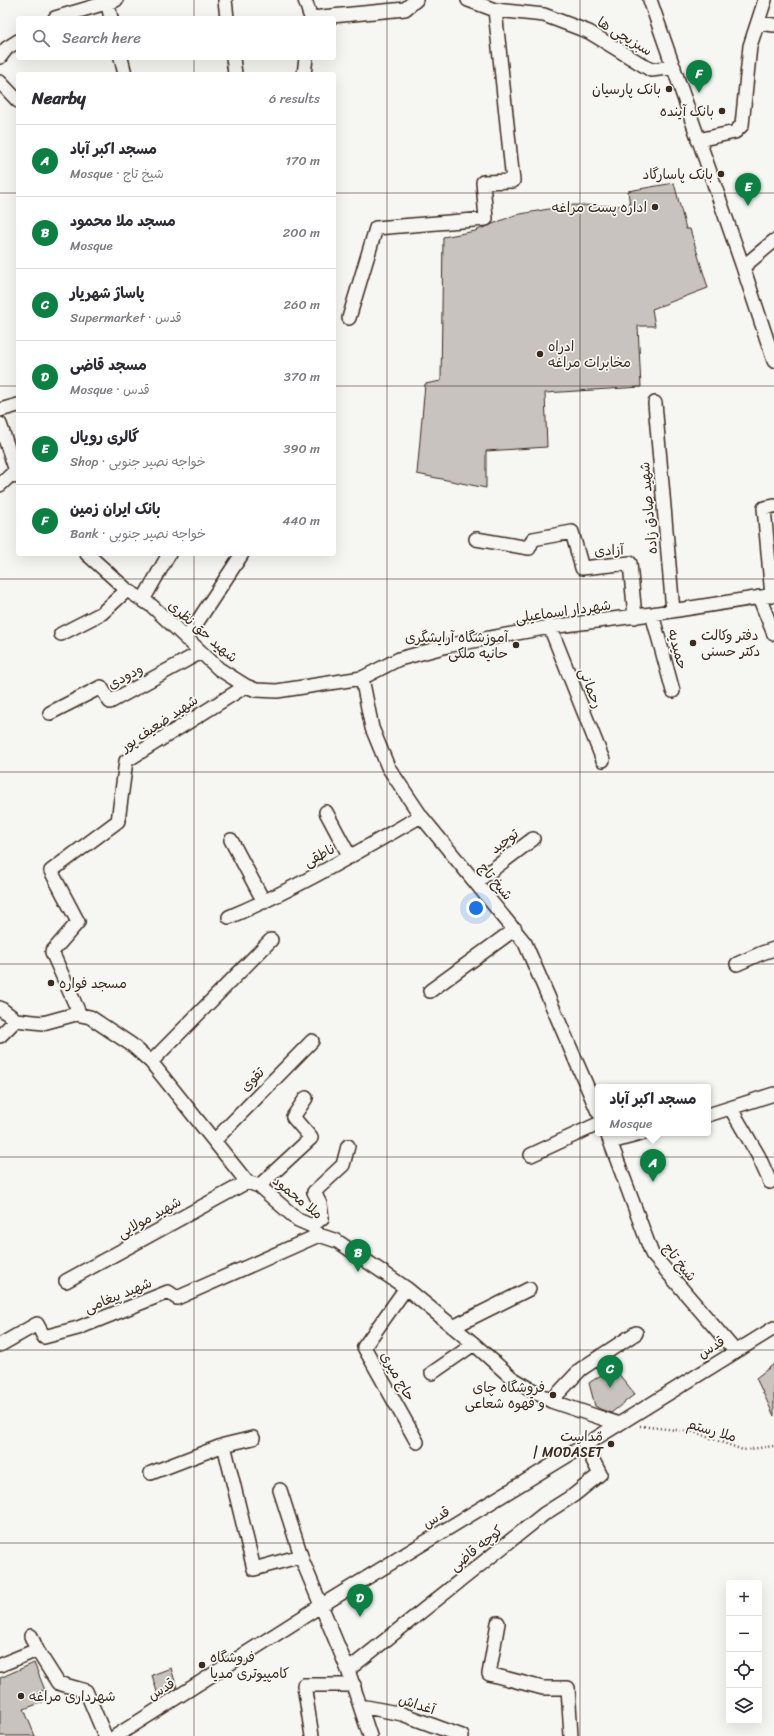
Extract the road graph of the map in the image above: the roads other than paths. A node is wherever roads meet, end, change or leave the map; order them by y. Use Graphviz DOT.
graph roads {
  1 [pos="224,0"];
  2 [pos="305,0"];
  3 [pos="416,0"];
  4 [pos="468,0"];
  5 [pos="650,0"];
  6 [pos="765,0"];
  7 [pos="111,1"];
  8 [pos="496,10"];
  9 [pos="62,16"];
  10 [pos="111,16"];
  11 [pos="227,16"];
  12 [pos="310,16"];
  13 [pos="332,16"];
  14 [pos="758,23"];
  15 [pos="774,25"];
  16 [pos="16,42"];
  17 [pos="0,57"];
  18 [pos="122,60"];
  19 [pos="233,60"];
  20 [pos="306,60"];
  21 [pos="674,67"];
  22 [pos="124,72"];
  23 [pos="235,72"];
  24 [pos="304,72"];
  25 [pos="0,82"];
  26 [pos="16,99"];
  27 [pos="698,140"];
  28 [pos="774,241"];
  29 [pos="743,267"];
  30 [pos="349,318"];
  31 [pos="774,361"];
  32 [pos="655,402"];
  33 [pos="16,406"];
  34 [pos="0,410"];
  35 [pos="0,424"];
  36 [pos="16,474"];
  37 [pos="0,485"];
  38 [pos="774,506"];
  39 [pos="476,539"];
  40 [pos="88,556"];
  41 [pos="168,556"];
  42 [pos="241,556"];
  43 [pos="127,590"];
  44 [pos="769,596"];
  45 [pos="143,600"];
  46 [pos="673,610"];
  47 [pos="652,614"];
  48 [pos="635,617"];
  49 [pos="550,627"];
  50 [pos="61,634"];
  51 [pos="774,634"];
  52 [pos="186,639"];
  53 [pos="201,652"];
  54 [pos="362,678"];
  55 [pos="246,686"];
  56 [pos="673,691"];
  57 [pos="50,713"];
  58 [pos="603,760"];
  59 [pos="326,812"];
  60 [pos="421,816"];
  61 [pos="533,839"];
  62 [pos="231,840"];
  63 [pos="350,857"];
  64 [pos="476,882"];
  65 [pos="264,902"];
  66 [pos="229,917"];
  67 [pos="515,929"];
  68 [pos="271,940"];
  69 [pos="774,949"];
  70 [pos="737,964"];
  71 [pos="430,991"];
  72 [pos="0,1008"];
  73 [pos="80,1015"];
  74 [pos="16,1020"];
  75 [pos="0,1036"];
  76 [pos="312,1041"];
  77 [pos="151,1062"];
  78 [pos="774,1094"];
  79 [pos="306,1098"];
  80 [pos="595,1105"];
  81 [pos="731,1109"];
  82 [pos="711,1114"];
  83 [pos="595,1125"];
  84 [pos="623,1136"];
  85 [pos="609,1138"];
  86 [pos="215,1140"];
  87 [pos="348,1146"];
  88 [pos="531,1155"];
  89 [pos="770,1182"];
  90 [pos="253,1184"];
  91 [pos="315,1231"];
  92 [pos="66,1281"];
  93 [pos="406,1288"];
  94 [pos="529,1289"];
  95 [pos="453,1327"];
  96 [pos="774,1328"];
  97 [pos="636,1333"];
  98 [pos="474,1344"];
  99 [pos="0,1345"];
  100 [pos="736,1351"];
  101 [pos="432,1373"];
  102 [pos="551,1401"];
  103 [pos="620,1424"];
  104 [pos="253,1438"];
  105 [pos="417,1442"];
  106 [pos="224,1445"];
  107 [pos="585,1445"];
  108 [pos="151,1473"];
  109 [pos="280,1490"];
  110 [pos="301,1556"];
  111 [pos="322,1605"];
  112 [pos="498,1623"];
  113 [pos="31,1636"];
  114 [pos="37,1650"];
  115 [pos="0,1665"];
  116 [pos="348,1670"];
  117 [pos="354,1685"];
  118 [pos="361,1706"];
  119 [pos="105,1736"];
  120 [pos="116,1736"];
  121 [pos="312,1736"];
  122 [pos="370,1736"];
  123 [pos="462,1736"];
  124 [pos="571,1736"];
  1 -- 11 [label="street"];
  2 -- 12 [label="street"];
  3 -- 13 [label="street"];
  4 -- 8 [label="street, سبزیچی ها"];
  5 -- 21 [label="street"];
  6 -- 14 [label="street"];
  7 -- 9 [label="street"];
  7 -- 10 [label="street"];
  8 -- 21 [label="street, سبزیچی ها"];
  8 -- 30 [label="street"];
  14 -- 15 [label="street"];
  14 -- 27 [label="street"];
  16 -- 17 [label="street"];
  18 -- 22 [label="street"];
  19 -- 23 [label="street"];
  20 -- 24 [label="street"];
  21 -- 27 [label="street"];
  25 -- 26 [label="street"];
  27 -- 29 [label="street"];
  28 -- 29 [label="street"];
  29 -- 31 [label="street"];
  32 -- 46 [label="street, شهید صادق زاده"];
  33 -- 34 [label="street"];
  35 -- 36 [label="street"];
  36 -- 37 [label="street"];
  38 -- 44 [label="street"];
  39 -- 48 [label="street, آزادی"];
  40 -- 43 [label="street, شهید حق نظری"];
  41 -- 45 [label="street"];
  42 -- 52 [label="street"];
  43 -- 45 [label="street, شهید حق نظری"];
  43 -- 50 [label="street"];
  44 -- 46 [label="street, شهردار اسماعیلی"];
  44 -- 51 [label="street"];
  45 -- 52 [label="street, شهید حق نظری"];
  46 -- 47 [label="street, شهردار اسماعیلی"];
  47 -- 48 [label="street, شهردار اسماعیلی"];
  47 -- 56 [label="street, حمیدیه"];
  48 -- 49 [label="street, شهردار اسماعیلی"];
  49 -- 54 [label="street, شهردار اسماعیلی"];
  49 -- 58 [label="street, رحمانی"];
  52 -- 53 [label="street, شهید حق نظری"];
  53 -- 55 [label="street, شهید حق نظری"];
  53 -- 57 [label="street, ودودی"];
  54 -- 55 [label="street, شهید حق نظری"];
  54 -- 60 [label="street, شیخ تاج"];
  55 -- 73 [label="street, شهید ضعیف پور"];
  59 -- 63 [label="street"];
  60 -- 63 [label="street, ناطقی"];
  60 -- 64 [label="street, شیخ تاج"];
  61 -- 64 [label="street, توحید"];
  62 -- 65 [label="street"];
  63 -- 65 [label="street, ناطقی"];
  64 -- 67 [label="street, شیخ تاج"];
  65 -- 66 [label="street, ناطقی"];
  67 -- 71 [label="street"];
  67 -- 80 [label="street, شیخ تاج"];
  68 -- 77 [label="street"];
  69 -- 70 [label="street"];
  72 -- 74 [label="street"];
  73 -- 74 [label="street"];
  73 -- 77 [label="street, ملا محمود"];
  74 -- 75 [label="street"];
  76 -- 86 [label="street, تقوی"];
  77 -- 86 [label="street, ملا محمود"];
  78 -- 81 [label="street"];
  79 -- 90 [label="street, شهید مولایی"];
  81 -- 82 [label="street"];
  81 -- 89 [label="street"];
  83 -- 88 [label="street"];
  84 -- 85 [label="street"];
  85 -- 100 [label="street, شیخ تاج"];
  86 -- 90 [label="street, ملا محمود"];
  87 -- 91 [label="street"];
  90 -- 91 [label="street, ملا محمود"];
  90 -- 92 [label="street, شهید مولایی"];
  91 -- 93 [label="street, ملا محمود"];
  91 -- 99 [label="street, شهید پیغامی"];
  93 -- 95 [label="street, ملا محمود"];
  93 -- 105 [label="street, حاج میری"];
  94 -- 95 [label="street"];
  95 -- 98 [label="street, ملا محمود"];
  96 -- 100 [label="street, قدس"];
  97 -- 102 [label="street"];
  98 -- 101 [label="street"];
  98 -- 102 [label="street, ملا محمود"];
  100 -- 103 [label="street, قدس"];
  102 -- 103 [label="street, ملا محمود"];
  103 -- 107 [label="street, قدس"];
  104 -- 106 [label="street"];
  106 -- 108 [label="street"];
  106 -- 110 [label="street"];
  107 -- 111 [label="street, قدس"];
  107 -- 116 [label="street, کوچه قاضی"];
  109 -- 110 [label="street"];
  110 -- 111 [label="street"];
  111 -- 116 [label="street"];
  111 -- 120 [label="street, قدس"];
  112 -- 124 [label="street"];
  113 -- 114 [label="street"];
  114 -- 115 [label="street"];
  114 -- 119 [label="street"];
  116 -- 117 [label="street"];
  117 -- 118 [label="street"];
  117 -- 121 [label="street"];
  118 -- 122 [label="street"];
  118 -- 123 [label="street, آغداش"];
}
